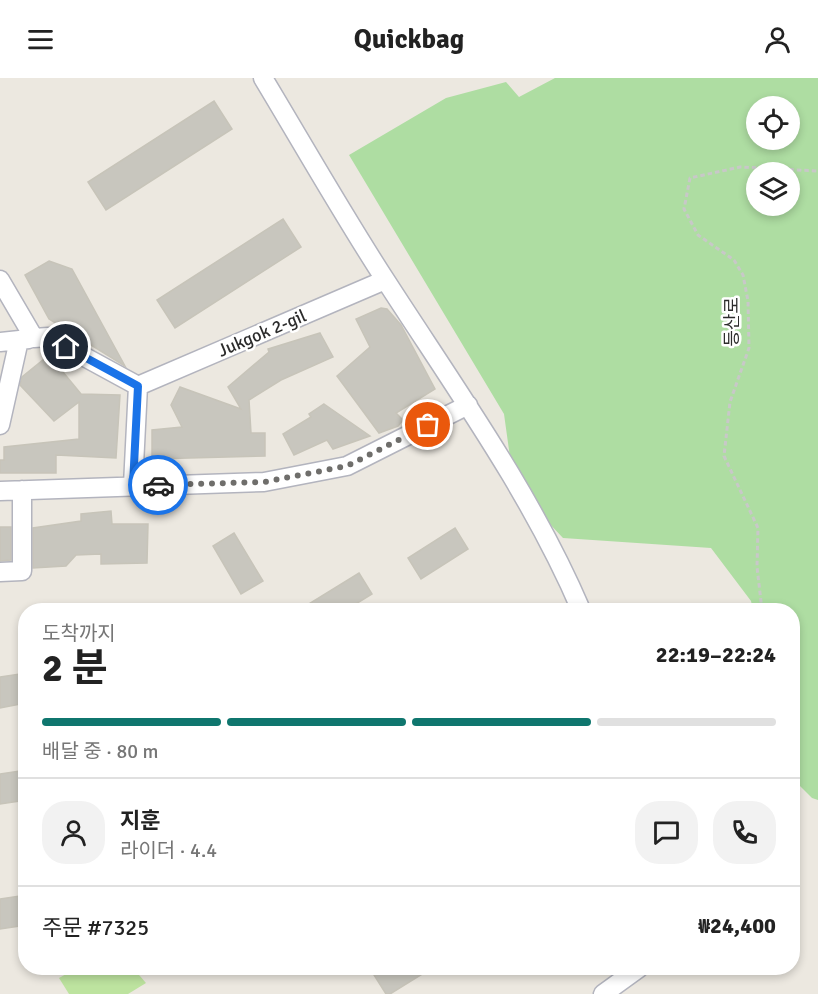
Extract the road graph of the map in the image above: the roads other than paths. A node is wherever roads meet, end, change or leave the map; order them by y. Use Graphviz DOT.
graph roads {
  1 [pos="263,78"];
  2 [pos="0,280"];
  3 [pos="385,280"];
  4 [pos="26,339"];
  5 [pos="0,342"];
  6 [pos="138,386"];
  7 [pos="468,405"];
  8 [pos="0,425"];
  9 [pos="133,485"];
  10 [pos="22,490"];
  11 [pos="0,491"];
  12 [pos="0,572"];
  13 [pos="578,603"];
  14 [pos="629,975"];
  15 [pos="603,994"];
  1 -- 3 [label="street"];
  2 -- 4 [label="street"];
  3 -- 6 [label="street, Jukgok 2-gil"];
  3 -- 7 [label="street"];
  4 -- 5 [label="street"];
  4 -- 6 [label="street"];
  4 -- 8 [label="street"];
  6 -- 9 [label="street"];
  7 -- 9 [label="street"];
  7 -- 13 [label="street"];
  9 -- 10 [label="street"];
  10 -- 11 [label="street"];
  10 -- 12 [label="street"];
  14 -- 15 [label="street"];
}
